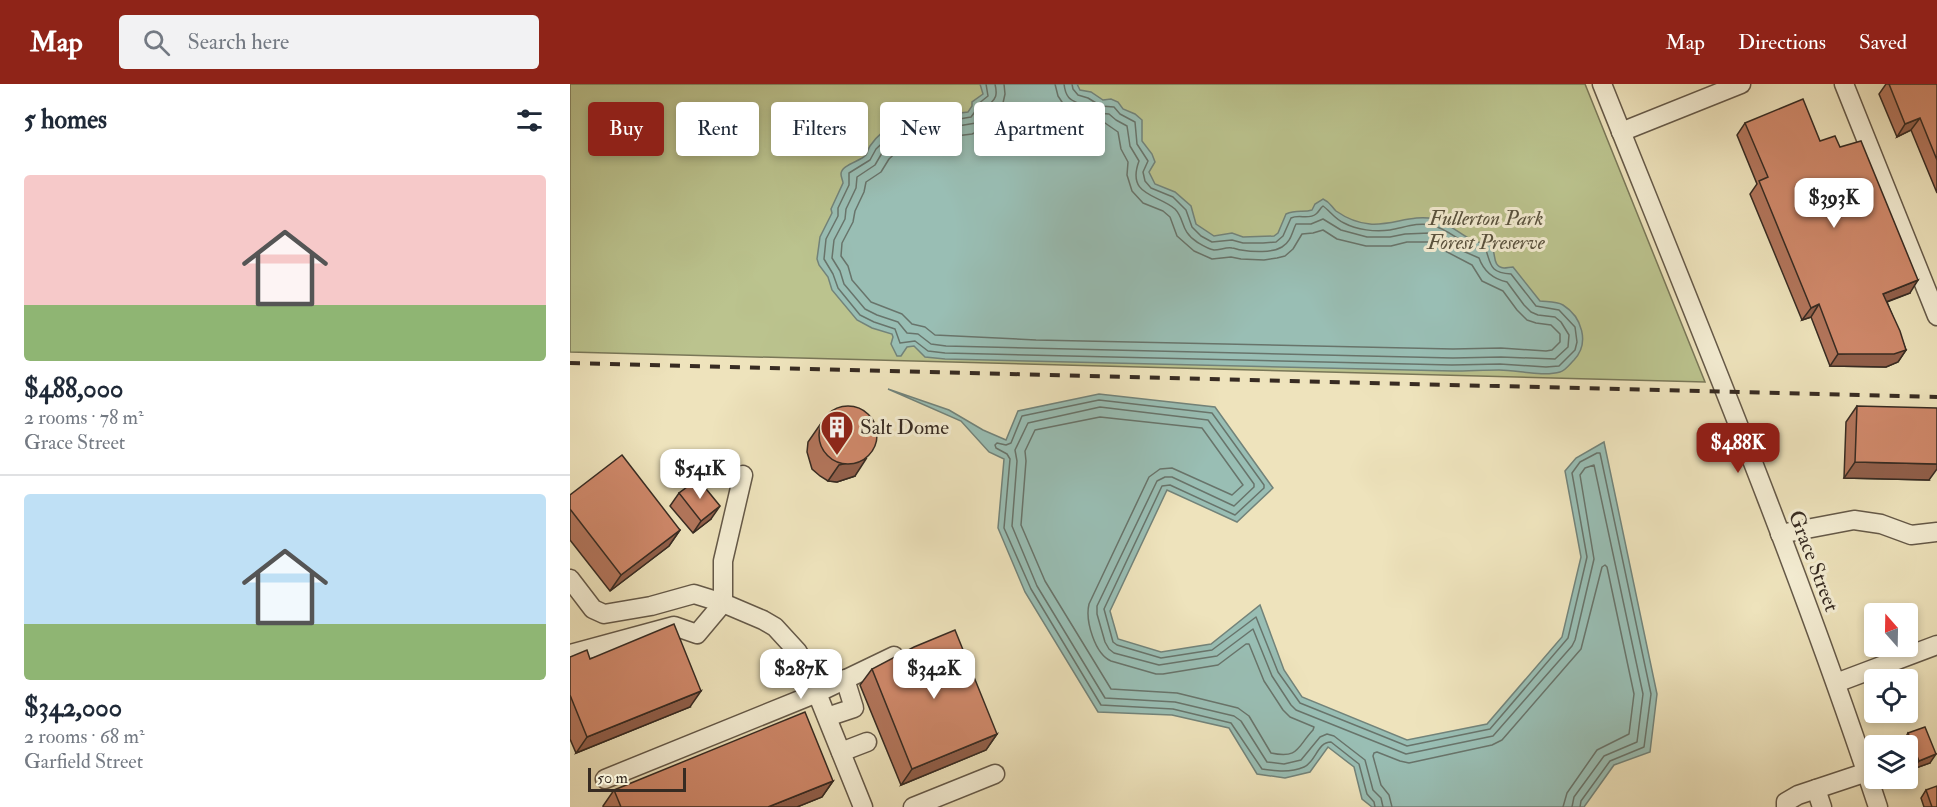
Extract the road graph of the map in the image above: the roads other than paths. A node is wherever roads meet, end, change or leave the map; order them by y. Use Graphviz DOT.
graph roads {
  1 [pos="1602,84"];
  2 [pos="1741,84"];
  3 [pos="1849,86"];
  4 [pos="1622,132"];
  5 [pos="1937,316"];
  6 [pos="743,475"];
  7 [pos="1937,532"];
  8 [pos="1780,534"];
  9 [pos="570,579"];
  10 [pos="723,603"];
  11 [pos="1937,645"];
  12 [pos="570,654"];
  13 [pos="894,656"];
  14 [pos="845,679"];
  15 [pos="1836,683"];
  16 [pos="817,693"];
  17 [pos="827,717"];
  18 [pos="867,742"];
  19 [pos="841,752"];
  20 [pos="1864,763"];
  21 [pos="1864,773"];
  22 [pos="995,774"];
  23 [pos="604,779"];
  24 [pos="1816,789"];
  25 [pos="1872,789"];
  26 [pos="959,799"];
  27 [pos="863,807"];
  28 [pos="913,807"];
  29 [pos="1786,807"];
  30 [pos="1822,807"];
  31 [pos="1878,807"];
  1 -- 4 [label="street, Grace Street"];
  2 -- 4 [label="street"];
  3 -- 5 [label="street"];
  4 -- 8 [label="street, Grace Street"];
  6 -- 10 [label="street"];
  7 -- 8 [label="street"];
  8 -- 15 [label="street, Grace Street"];
  9 -- 10 [label="street"];
  10 -- 12 [label="street"];
  10 -- 16 [label="street"];
  11 -- 15 [label="street"];
  13 -- 14 [label="street"];
  14 -- 16 [label="street"];
  14 -- 17 [label="street"];
  15 -- 20 [label="street, Grace Street"];
  16 -- 17 [label="street"];
  16 -- 23 [label="street"];
  17 -- 19 [label="street"];
  18 -- 19 [label="street"];
  19 -- 27 [label="street"];
  21 -- 24 [label="street"];
  22 -- 26 [label="street"];
  24 -- 29 [label="street"];
  24 -- 30 [label="street"];
  25 -- 31 [label="street, Grace Street"];
  26 -- 28 [label="street"];
}
